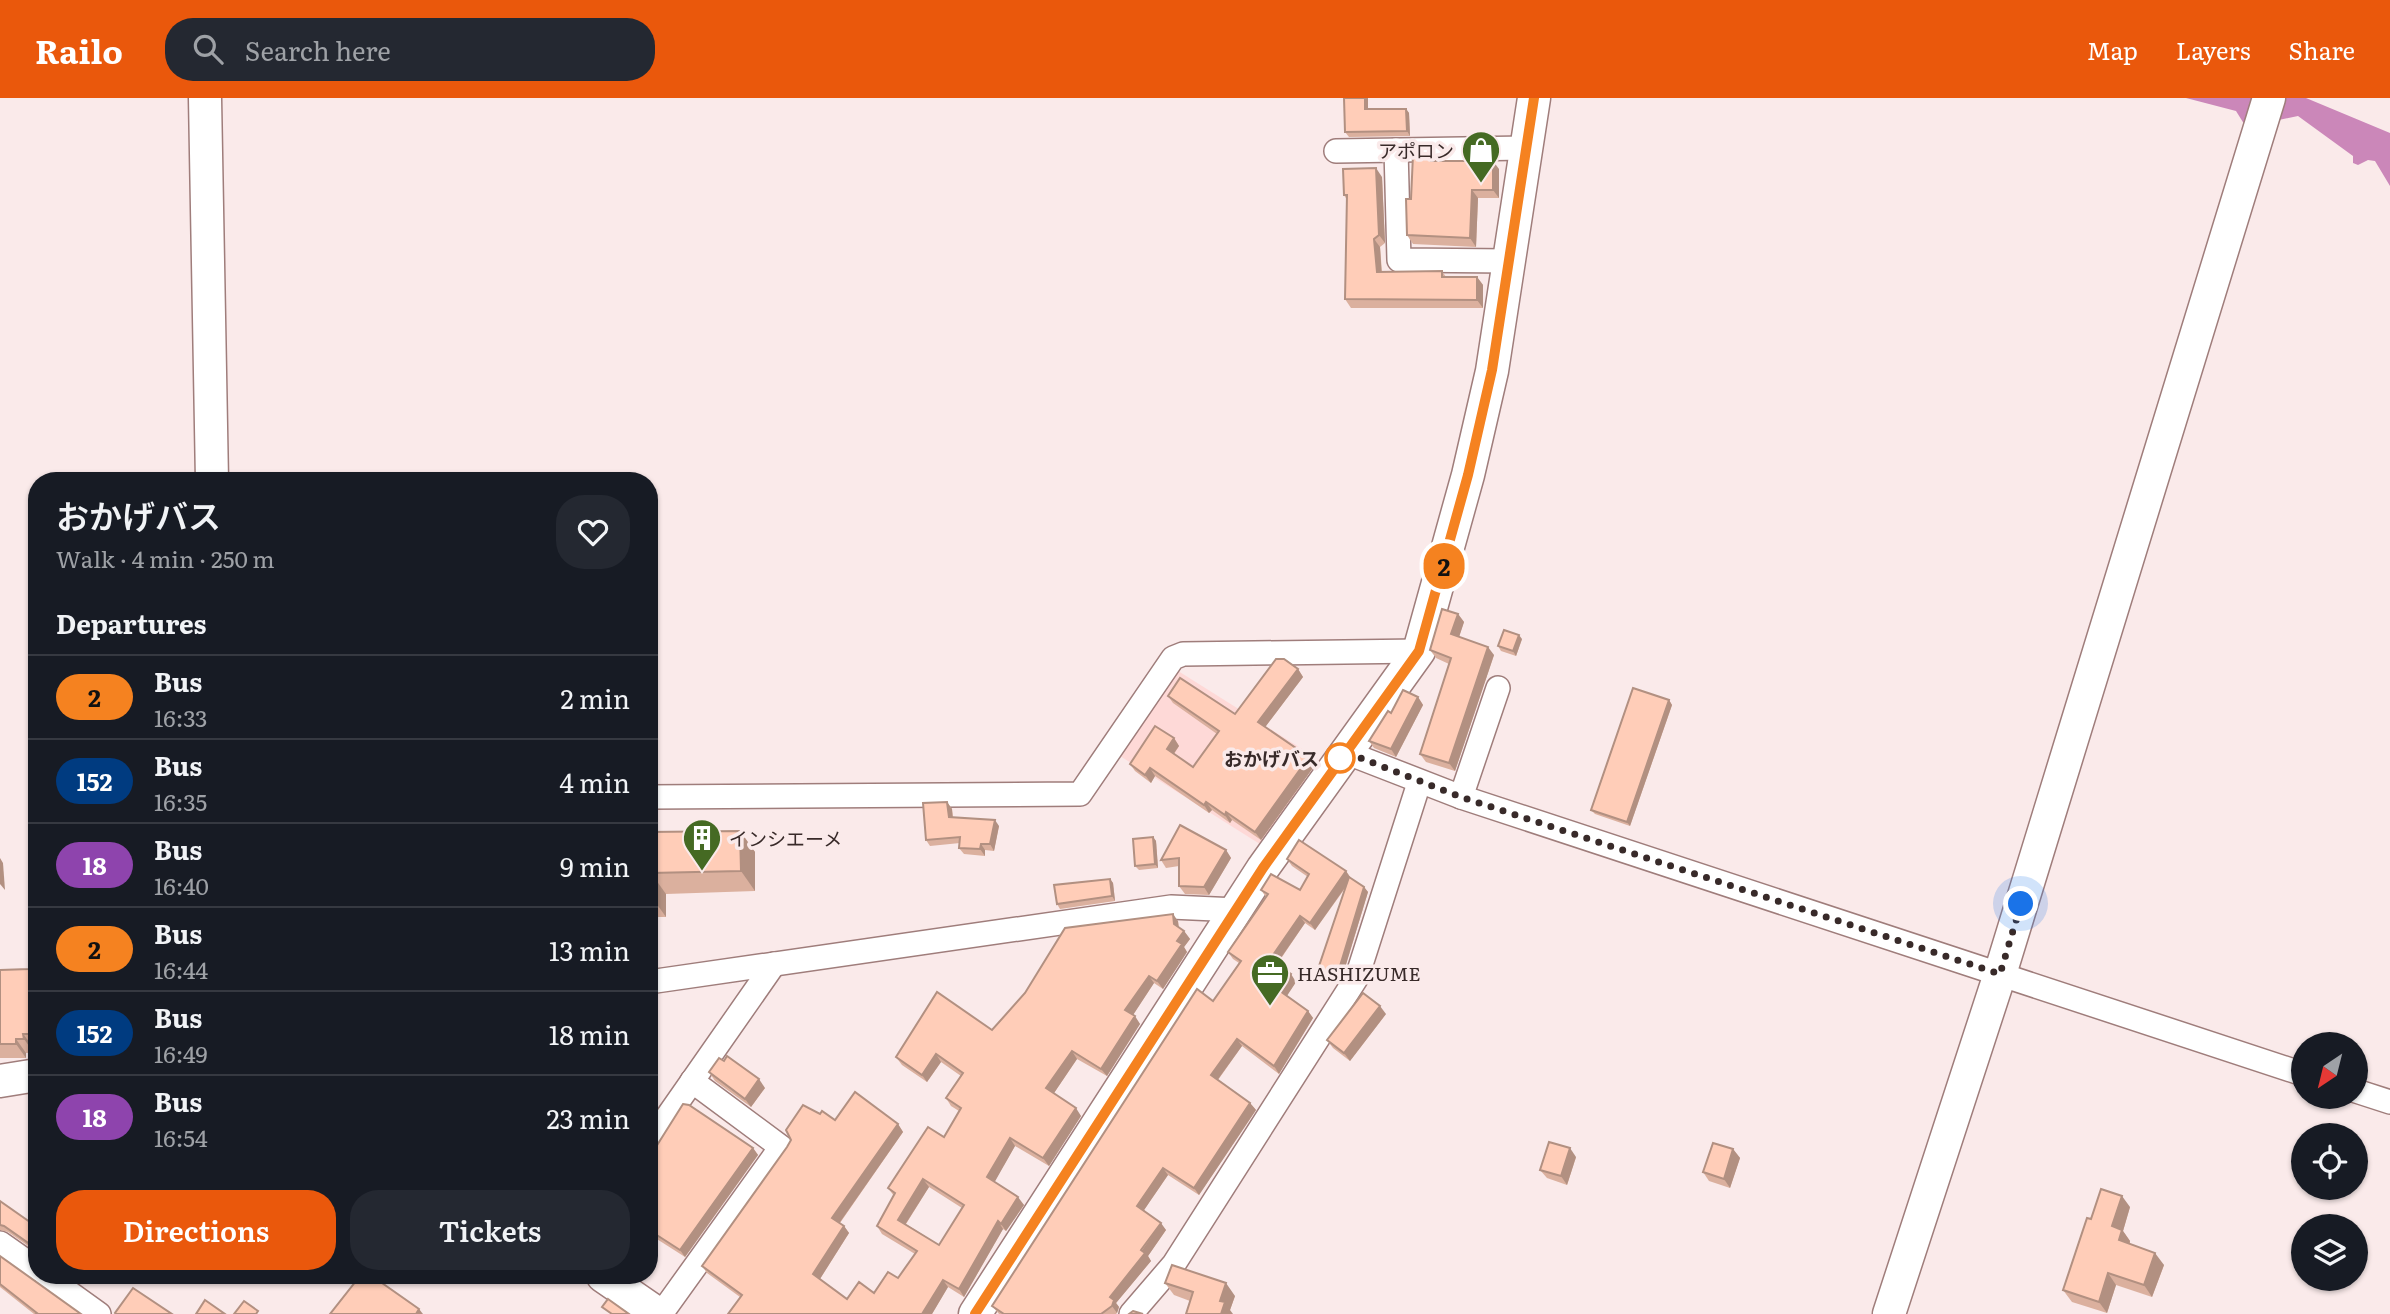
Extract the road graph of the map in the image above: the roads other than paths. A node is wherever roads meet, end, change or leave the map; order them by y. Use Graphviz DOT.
graph roads {
  1 [pos="1534,98"];
  2 [pos="2269,98"];
  3 [pos="205,101"];
  4 [pos="1527,148"];
  5 [pos="1396,150"];
  6 [pos="1336,151"];
  7 [pos="1509,261"];
  8 [pos="212,472"];
  9 [pos="1419,651"];
  10 [pos="1498,688"];
  11 [pos="1345,752"];
  12 [pos="1419,783"];
  13 [pos="658,797"];
  14 [pos="1461,797"];
  15 [pos="1237,910"];
  16 [pos="774,964"];
  17 [pos="2000,974"];
  18 [pos="658,981"];
  19 [pos="2291,1070"];
  20 [pos="28,1076"];
  21 [pos="0,1081"];
  22 [pos="692,1081"];
  23 [pos="2368,1095"];
  24 [pos="2390,1102"];
  25 [pos="658,1130"];
  26 [pos="0,1243"];
  27 [pos="28,1263"];
  28 [pos="57,1284"];
  29 [pos="616,1284"];
  30 [pos="99,1314"];
  31 [pos="659,1314"];
  32 [pos="975,1314"];
  33 [pos="1131,1314"];
  34 [pos="1889,1314"];
  1 -- 4 [label="street"];
  2 -- 17 [label="street"];
  3 -- 8 [label="street"];
  4 -- 5 [label="street"];
  4 -- 7 [label="street"];
  5 -- 6 [label="street"];
  5 -- 7 [label="street"];
  7 -- 9 [label="street"];
  9 -- 11 [label="street"];
  9 -- 13 [label="street"];
  10 -- 14 [label="street"];
  11 -- 12 [label="street"];
  11 -- 15 [label="street"];
  12 -- 14 [label="street"];
  12 -- 33 [label="street"];
  14 -- 17 [label="street"];
  15 -- 16 [label="street"];
  15 -- 32 [label="street"];
  16 -- 18 [label="street"];
  16 -- 22 [label="street"];
  17 -- 19 [label="street"];
  17 -- 34 [label="street"];
  20 -- 21 [label="street"];
  22 -- 25 [label="street"];
  22 -- 31 [label="street"];
  23 -- 24 [label="street"];
  26 -- 27 [label="street"];
  28 -- 30 [label="street"];
  29 -- 31 [label="street"];
}
